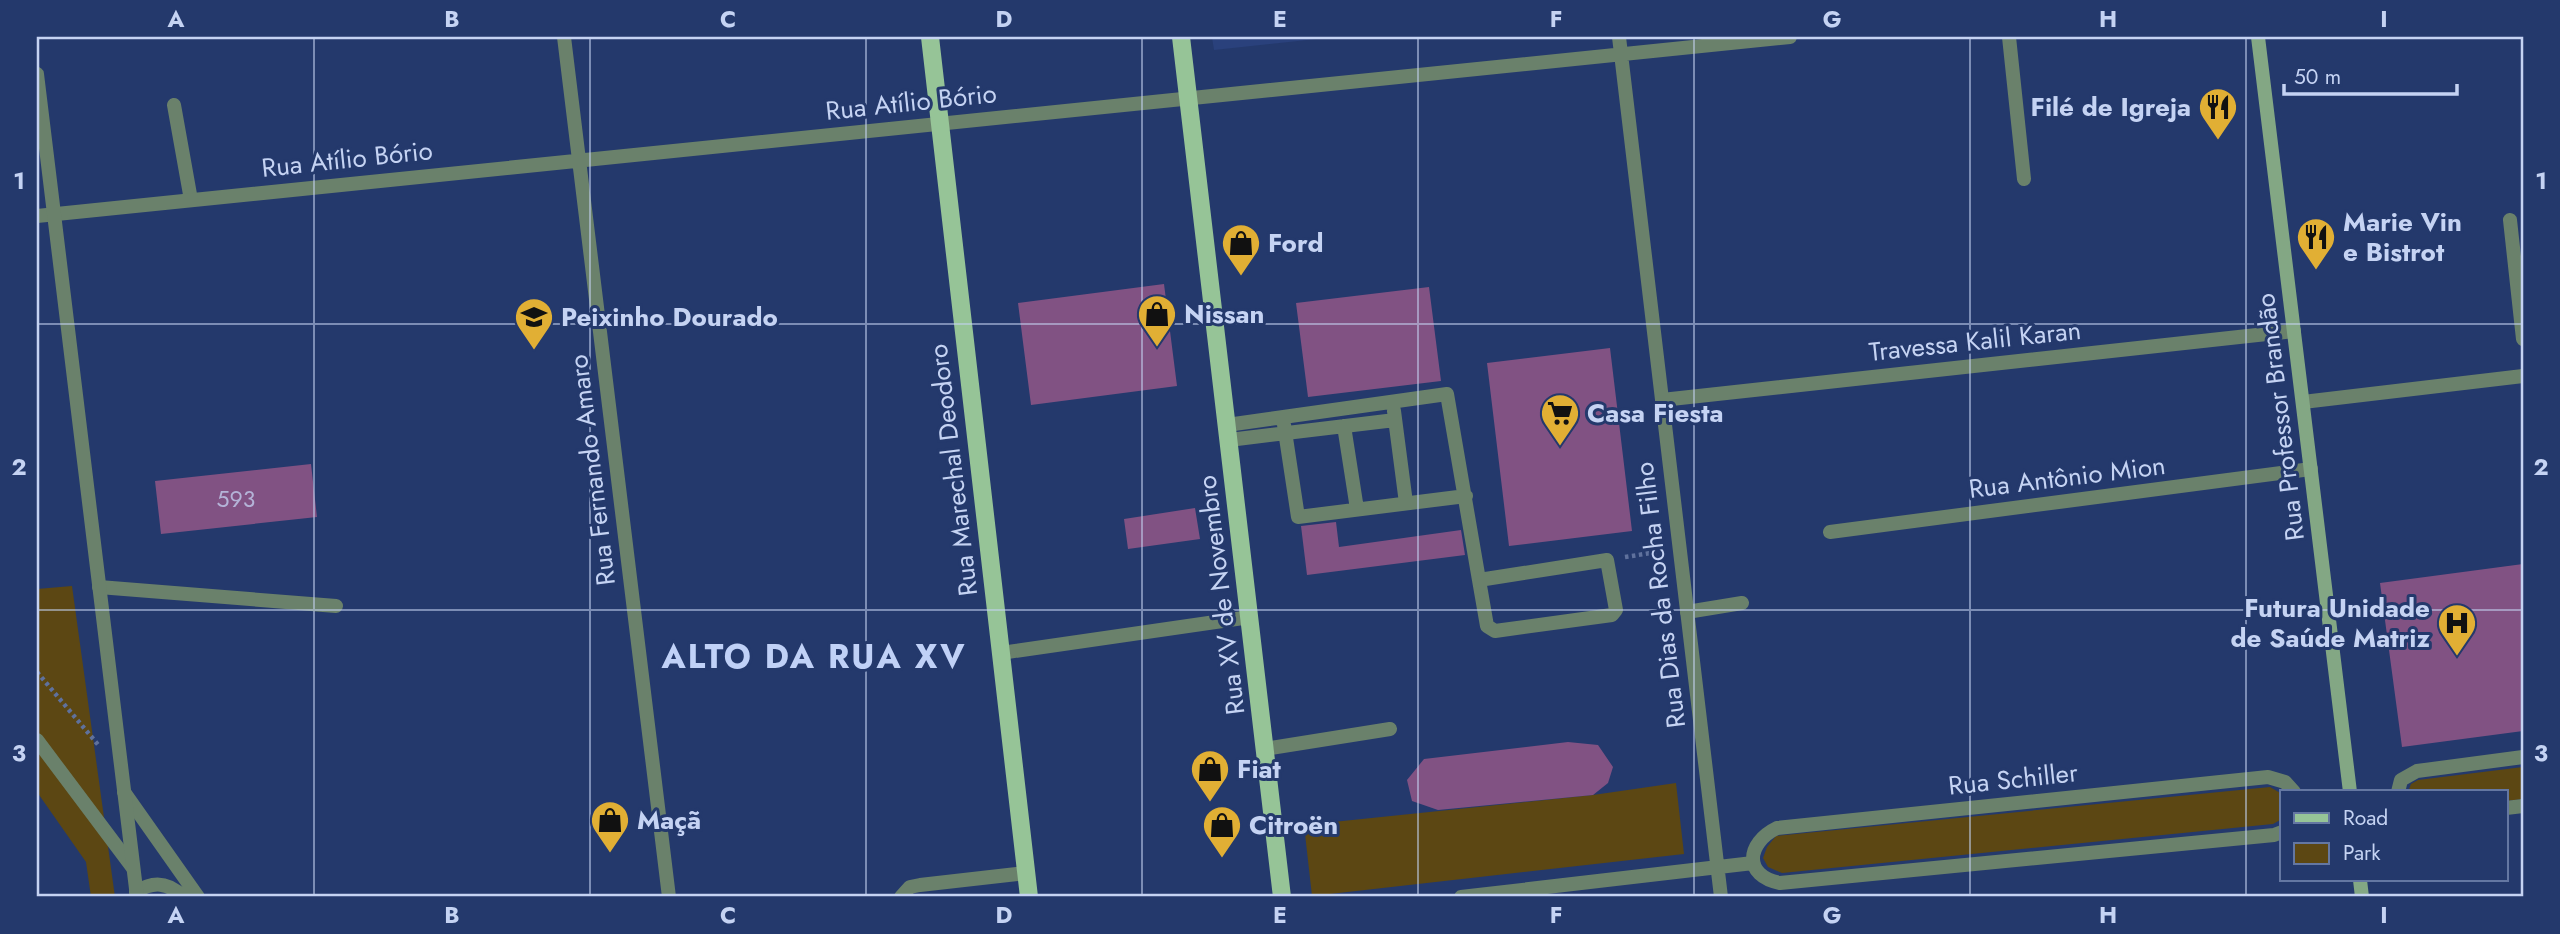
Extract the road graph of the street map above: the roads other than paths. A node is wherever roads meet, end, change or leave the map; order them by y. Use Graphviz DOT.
graph roads {
  1 [pos="565,37"];
  2 [pos="930,37"];
  3 [pos="1181,37"];
  4 [pos="1619,37"];
  5 [pos="1790,37"];
  6 [pos="2009,37"];
  7 [pos="2259,37"];
  8 [pos="1621,54"];
  9 [pos="37,74"];
  10 [pos="1189,98"];
  11 [pos="174,105"];
  12 [pos="939,123"];
  13 [pos="579,160"];
  14 [pos="2024,179"];
  15 [pos="191,200"];
  16 [pos="54,214"];
  17 [pos="37,216"];
  18 [pos="2510,220"];
  19 [pos="2294,331"];
  20 [pos="2523,339"];
  21 [pos="2523,376"];
  22 [pos="1662,400"];
  23 [pos="1393,402"];
  24 [pos="2303,402"];
  25 [pos="1283,418"];
  26 [pos="1395,420"];
  27 [pos="1344,426"];
  28 [pos="1228,432"];
  29 [pos="1284,433"];
  30 [pos="2311,470"];
  31 [pos="1466,496"];
  32 [pos="1406,503"];
  33 [pos="1357,509"];
  34 [pos="1830,532"];
  35 [pos="1479,580"];
  36 [pos="99,587"];
  37 [pos="1742,603"];
  38 [pos="336,606"];
  39 [pos="1687,612"];
  40 [pos="1250,617"];
  41 [pos="1001,653"];
  42 [pos="1390,729"];
  43 [pos="37,740"];
  44 [pos="1265,749"];
  45 [pos="2523,757"];
  46 [pos="2292,790"];
  47 [pos="2350,790"];
  48 [pos="2398,790"];
  49 [pos="124,792"];
  50 [pos="2280,833"];
  51 [pos="1753,863"];
  52 [pos="133,867"];
  53 [pos="1717,867"];
  54 [pos="1026,873"];
  55 [pos="136,895"];
  56 [pos="183,897"];
  57 [pos="198,897"];
  58 [pos="669,897"];
  59 [pos="901,897"];
  60 [pos="1029,897"];
  61 [pos="1282,897"];
  62 [pos="1461,897"];
  63 [pos="1721,897"];
  1 -- 13 [label="street, Rua Fernando Amaro"];
  2 -- 12 [label="main road, Rua Marechal Deodoro"];
  3 -- 10 [label="main road, Rua XV de Novembro"];
  4 -- 8 [label="street, Rua Dias da Rocha Filho"];
  5 -- 8 [label="street, Rua Atílio Bório"];
  6 -- 14 [label="street"];
  7 -- 19 [label="main road, Rua Professor Brandão"];
  8 -- 10 [label="street, Rua Atílio Bório"];
  8 -- 22 [label="street, Rua Dias da Rocha Filho"];
  9 -- 16 [label="street"];
  10 -- 12 [label="street, Rua Atílio Bório"];
  10 -- 28 [label="main road, Rua XV de Novembro"];
  11 -- 15 [label="street"];
  12 -- 13 [label="street, Rua Atílio Bório"];
  12 -- 41 [label="main road, Rua Marechal Deodoro"];
  13 -- 15 [label="street, Rua Atílio Bório"];
  13 -- 58 [label="street, Rua Fernando Amaro"];
  15 -- 16 [label="street, Rua Atílio Bório"];
  16 -- 17 [label="street, Rua Atílio Bório"];
  16 -- 36 [label="street"];
  18 -- 20 [label="street"];
  19 -- 22 [label="street, Travessa Kalil Karan"];
  19 -- 24 [label="main road, Rua Professor Brandão"];
  21 -- 24 [label="street"];
  22 -- 39 [label="street, Rua Dias da Rocha Filho"];
  23 -- 25 [label="street"];
  23 -- 26 [label="street"];
  23 -- 31 [label="street"];
  24 -- 30 [label="main road, Rua Professor Brandão"];
  25 -- 28 [label="street"];
  25 -- 29 [label="street"];
  26 -- 27 [label="street"];
  26 -- 32 [label="street"];
  27 -- 29 [label="street"];
  27 -- 33 [label="street"];
  28 -- 29 [label="street"];
  28 -- 40 [label="main road, Rua XV de Novembro"];
  29 -- 33 [label="street"];
  30 -- 34 [label="street, Rua Antônio Mion"];
  30 -- 47 [label="main road, Rua Professor Brandão"];
  31 -- 32 [label="street"];
  31 -- 35 [label="street"];
  32 -- 33 [label="street"];
  35 -- 35 [label="street"];
  36 -- 38 [label="street"];
  36 -- 49 [label="street"];
  37 -- 39 [label="street"];
  39 -- 53 [label="street, Rua Dias da Rocha Filho"];
  40 -- 41 [label="street"];
  40 -- 44 [label="main road, Rua XV de Novembro"];
  41 -- 54 [label="main road, Rua Marechal Deodoro"];
  42 -- 44 [label="street"];
  43 -- 52 [label="street"];
  44 -- 61 [label="main road, Rua XV de Novembro"];
  45 -- 48 [label="street"];
  46 -- 51 [label="street, Rua Schiller"];
  49 -- 52 [label="street"];
  49 -- 57 [label="street"];
  50 -- 51 [label="street"];
  51 -- 53 [label="street"];
  52 -- 55 [label="street"];
  53 -- 62 [label="street"];
  53 -- 63 [label="street, Rua Dias da Rocha Filho"];
  54 -- 59 [label="street"];
  54 -- 60 [label="main road, Rua Marechal Deodoro"];
  55 -- 56 [label="street"];
}
